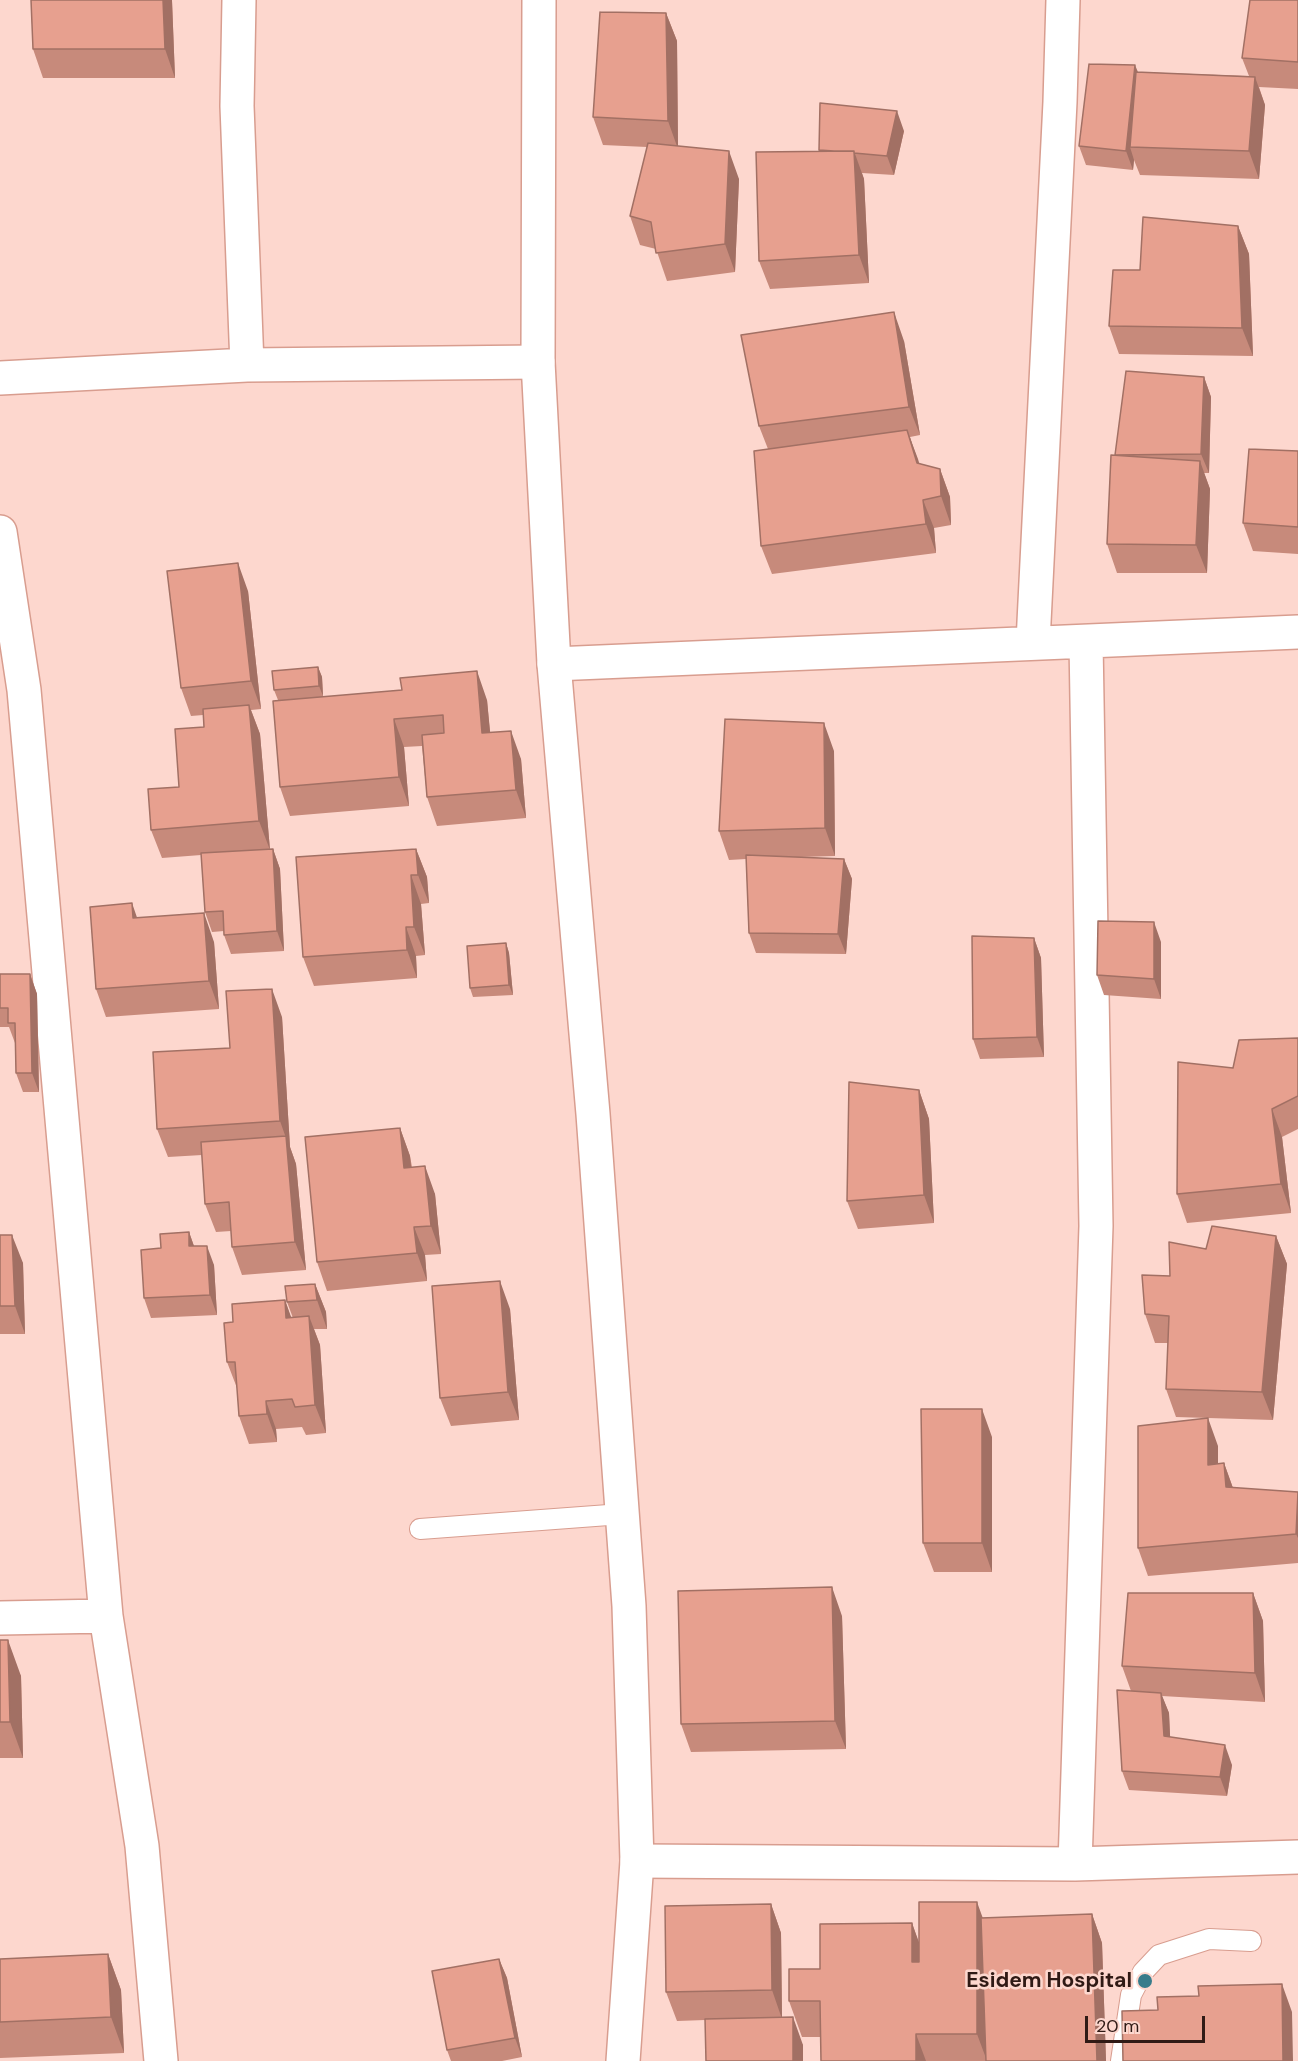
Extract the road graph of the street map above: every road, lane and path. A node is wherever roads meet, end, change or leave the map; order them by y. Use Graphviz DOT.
graph roads {
  1 [pos="239,0"];
  2 [pos="539,0"];
  3 [pos="1063,0"];
  4 [pos="538,362"];
  5 [pos="247,365"];
  6 [pos="0,378"];
  7 [pos="0,532"];
  8 [pos="1298,632"];
  9 [pos="1033,642"];
  10 [pos="1086,642"];
  11 [pos="554,664"];
  12 [pos="622,1514"];
  13 [pos="420,1529"];
  14 [pos="106,1616"];
  15 [pos="0,1618"];
  16 [pos="1298,1857"];
  17 [pos="637,1862"];
  18 [pos="1075,1864"];
  19 [pos="1251,1941"];
  20 [pos="161,2061"];
  21 [pos="623,2061"];
  22 [pos="1121,2061"];
  1 -- 5 [label="street"];
  2 -- 4 [label="street"];
  3 -- 9 [label="street"];
  4 -- 5 [label="street"];
  4 -- 11 [label="street"];
  5 -- 6 [label="street"];
  7 -- 14 [label="street"];
  8 -- 10 [label="street"];
  9 -- 10 [label="street"];
  9 -- 11 [label="street"];
  10 -- 18 [label="street"];
  11 -- 12 [label="street"];
  12 -- 13 [label="lane"];
  12 -- 17 [label="street"];
  14 -- 15 [label="street"];
  14 -- 20 [label="street"];
  16 -- 18 [label="street"];
  17 -- 18 [label="street"];
  17 -- 21 [label="street"];
  19 -- 22 [label="lane"];
}
